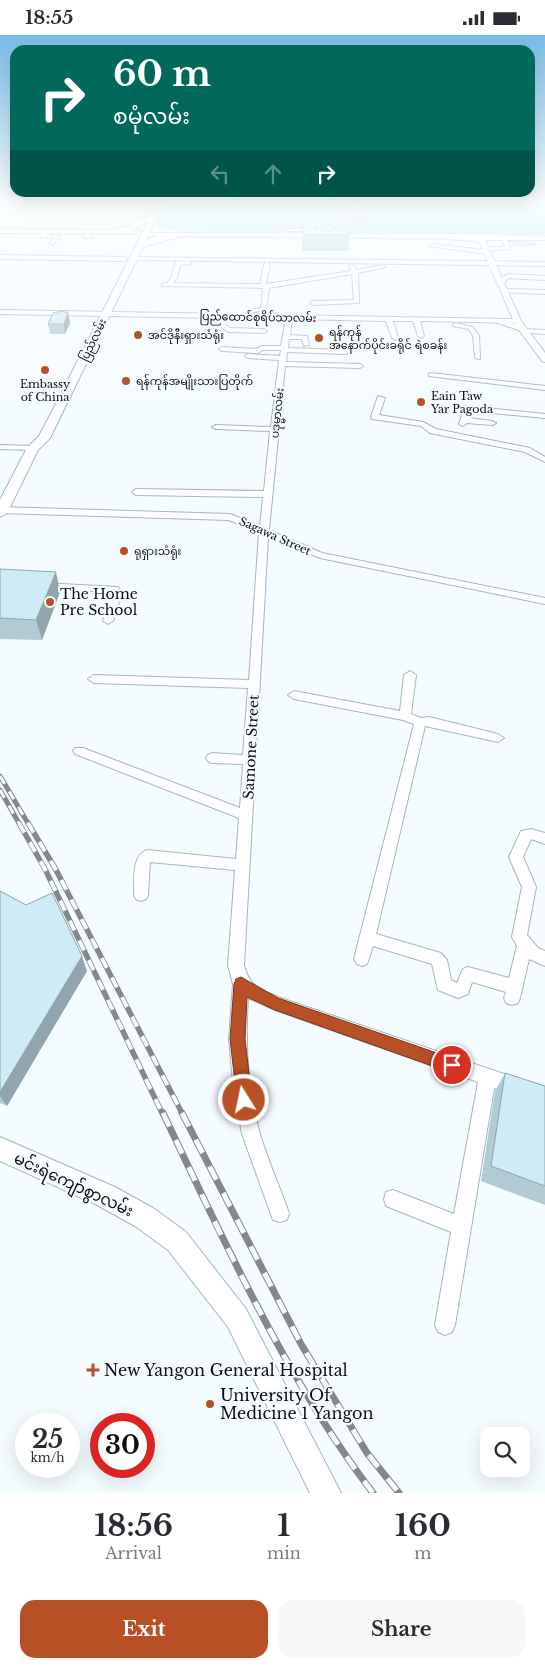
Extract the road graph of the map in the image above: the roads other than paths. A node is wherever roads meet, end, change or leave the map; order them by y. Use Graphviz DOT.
graph roads {
  1 [pos="124,269"];
  2 [pos="175,269"];
  3 [pos="267,269"];
  4 [pos="354,269"];
  5 [pos="370,269"];
  6 [pos="494,269"];
  7 [pos="355,272"];
  8 [pos="545,278"];
  9 [pos="501,285"];
  10 [pos="264,286"];
  11 [pos="518,286"];
  12 [pos="545,292"];
  13 [pos="312,303"];
  14 [pos="166,309"];
  15 [pos="0,312"];
  16 [pos="102,314"];
  17 [pos="221,316"];
  18 [pos="289,317"];
  19 [pos="389,319"];
  20 [pos="416,319"];
  21 [pos="450,320"];
  22 [pos="494,321"];
  23 [pos="266,323"];
  24 [pos="523,325"];
  25 [pos="545,332"];
  26 [pos="303,333"];
  27 [pos="286,335"];
  28 [pos="421,336"];
  29 [pos="395,338"];
  30 [pos="306,345"];
  31 [pos="357,348"];
  32 [pos="222,349"];
  33 [pos="283,355"];
  34 [pos="243,356"];
  35 [pos="478,358"];
  36 [pos="545,359"];
  37 [pos="360,366"];
  38 [pos="431,375"];
  39 [pos="545,389"];
  40 [pos="381,398"];
  41 [pos="545,416"];
  42 [pos="492,423"];
  43 [pos="216,427"];
  44 [pos="275,429"];
  45 [pos="0,447"];
  46 [pos="33,448"];
  47 [pos="545,461"];
  48 [pos="136,491"];
  49 [pos="268,494"];
  50 [pos="1,511"];
  51 [pos="266,513"];
  52 [pos="230,517"];
  53 [pos="264,530"];
  54 [pos="27,585"];
  55 [pos="545,601"];
  56 [pos="108,621"];
  57 [pos="410,675"];
  58 [pos="94,679"];
  59 [pos="254,684"];
  60 [pos="294,695"];
  61 [pos="405,716"];
  62 [pos="420,722"];
  63 [pos="498,738"];
  64 [pos="79,751"];
  65 [pos="212,758"];
  66 [pos="249,760"];
  67 [pos="247,816"];
  68 [pos="545,839"];
  69 [pos="242,865"];
  70 [pos="141,895"];
  71 [pos="367,939"];
  72 [pos="525,944"];
  73 [pos="362,959"];
  74 [pos="545,959"];
  75 [pos="241,984"];
  76 [pos="487,1078"];
  77 [pos="545,1097"];
  78 [pos="0,1149"];
  79 [pos="393,1199"];
  80 [pos="280,1213"];
  81 [pos="461,1227"];
  82 [pos="445,1325"];
  83 [pos="326,1493"];
  1 -- 16 [label="highway, ပြည်လမ်း"];
  2 -- 10 [label="street"];
  3 -- 10 [label="street"];
  4 -- 7 [label="street"];
  5 -- 7 [label="street"];
  6 -- 9 [label="main road"];
  7 -- 10 [label="street"];
  7 -- 13 [label="street"];
  8 -- 9 [label="street"];
  9 -- 11 [label="street"];
  9 -- 12 [label="street"];
  9 -- 24 [label="main road"];
  10 -- 14 [label="street"];
  15 -- 16 [label="street, ပြည်ထောင်စုရိပ်သာလမ်း"];
  16 -- 17 [label="street, ပြည်ထောင်စုရိပ်သာလမ်း"];
  16 -- 46 [label="highway, ပြည်လမ်း"];
  17 -- 18 [label="street, ပြည်ထောင်စုရိပ်သာလမ်း"];
  17 -- 23 [label="street"];
  18 -- 19 [label="street, ပြည်ထောင်စုရိပ်သာလမ်း"];
  18 -- 27 [label="street, ပဒုမ္မာလမ်း"];
  19 -- 20 [label="street, ပြည်ထောင်စုရိပ်သာလမ်း"];
  19 -- 29 [label="street"];
  20 -- 21 [label="street, ပြည်ထောင်စုရိပ်သာလမ်း"];
  20 -- 28 [label="street"];
  21 -- 22 [label="street, ပြည်ထောင်စုရိပ်သာလမ်း"];
  21 -- 35 [label="street"];
  22 -- 24 [label="main road"];
  22 -- 24 [label="main road"];
  24 -- 25 [label="street"];
  24 -- 36 [label="main road"];
  26 -- 27 [label="street"];
  27 -- 30 [label="street"];
  27 -- 33 [label="street, ပဒုမ္မာလမ်း"];
  31 -- 33 [label="street"];
  32 -- 33 [label="street"];
  33 -- 34 [label="street"];
  33 -- 37 [label="street"];
  33 -- 44 [label="street, ပဒုမ္မာလမ်း"];
  38 -- 39 [label="street"];
  40 -- 47 [label="street"];
  41 -- 42 [label="street"];
  43 -- 44 [label="street"];
  44 -- 49 [label="street, ပဒုမ္မာလမ်း"];
  45 -- 46 [label="street"];
  46 -- 50 [label="highway, ပြည်လမ်း"];
  48 -- 49 [label="street"];
  49 -- 51 [label="street, ပဒုမ္မာလမ်း"];
  50 -- 52 [label="street, Sagawa Street"];
  51 -- 52 [label="street"];
  51 -- 53 [label="street, Samone Street"];
  52 -- 53 [label="street, Sagawa Street"];
  53 -- 55 [label="street, Sagawa Street"];
  53 -- 59 [label="street, Samone Street"];
  54 -- 56 [label="street"];
  57 -- 61 [label="street"];
  58 -- 59 [label="street"];
  59 -- 66 [label="street, Samone Street"];
  60 -- 61 [label="street"];
  61 -- 62 [label="street"];
  62 -- 63 [label="street"];
  62 -- 71 [label="street"];
  64 -- 67 [label="street"];
  65 -- 66 [label="street"];
  66 -- 67 [label="street, Samone Street"];
  67 -- 69 [label="street, Samone Street"];
  68 -- 72 [label="street"];
  69 -- 70 [label="street"];
  69 -- 75 [label="street, Samone Street"];
  71 -- 72 [label="street"];
  71 -- 73 [label="street"];
  72 -- 74 [label="street"];
  75 -- 76 [label="street"];
  75 -- 80 [label="street, Samone Street"];
  76 -- 77 [label="street"];
  76 -- 81 [label="street"];
  78 -- 83 [label="main road, မင်းရဲကျော်စွာလမ်း"];
  79 -- 81 [label="street"];
  81 -- 82 [label="street"];
}
